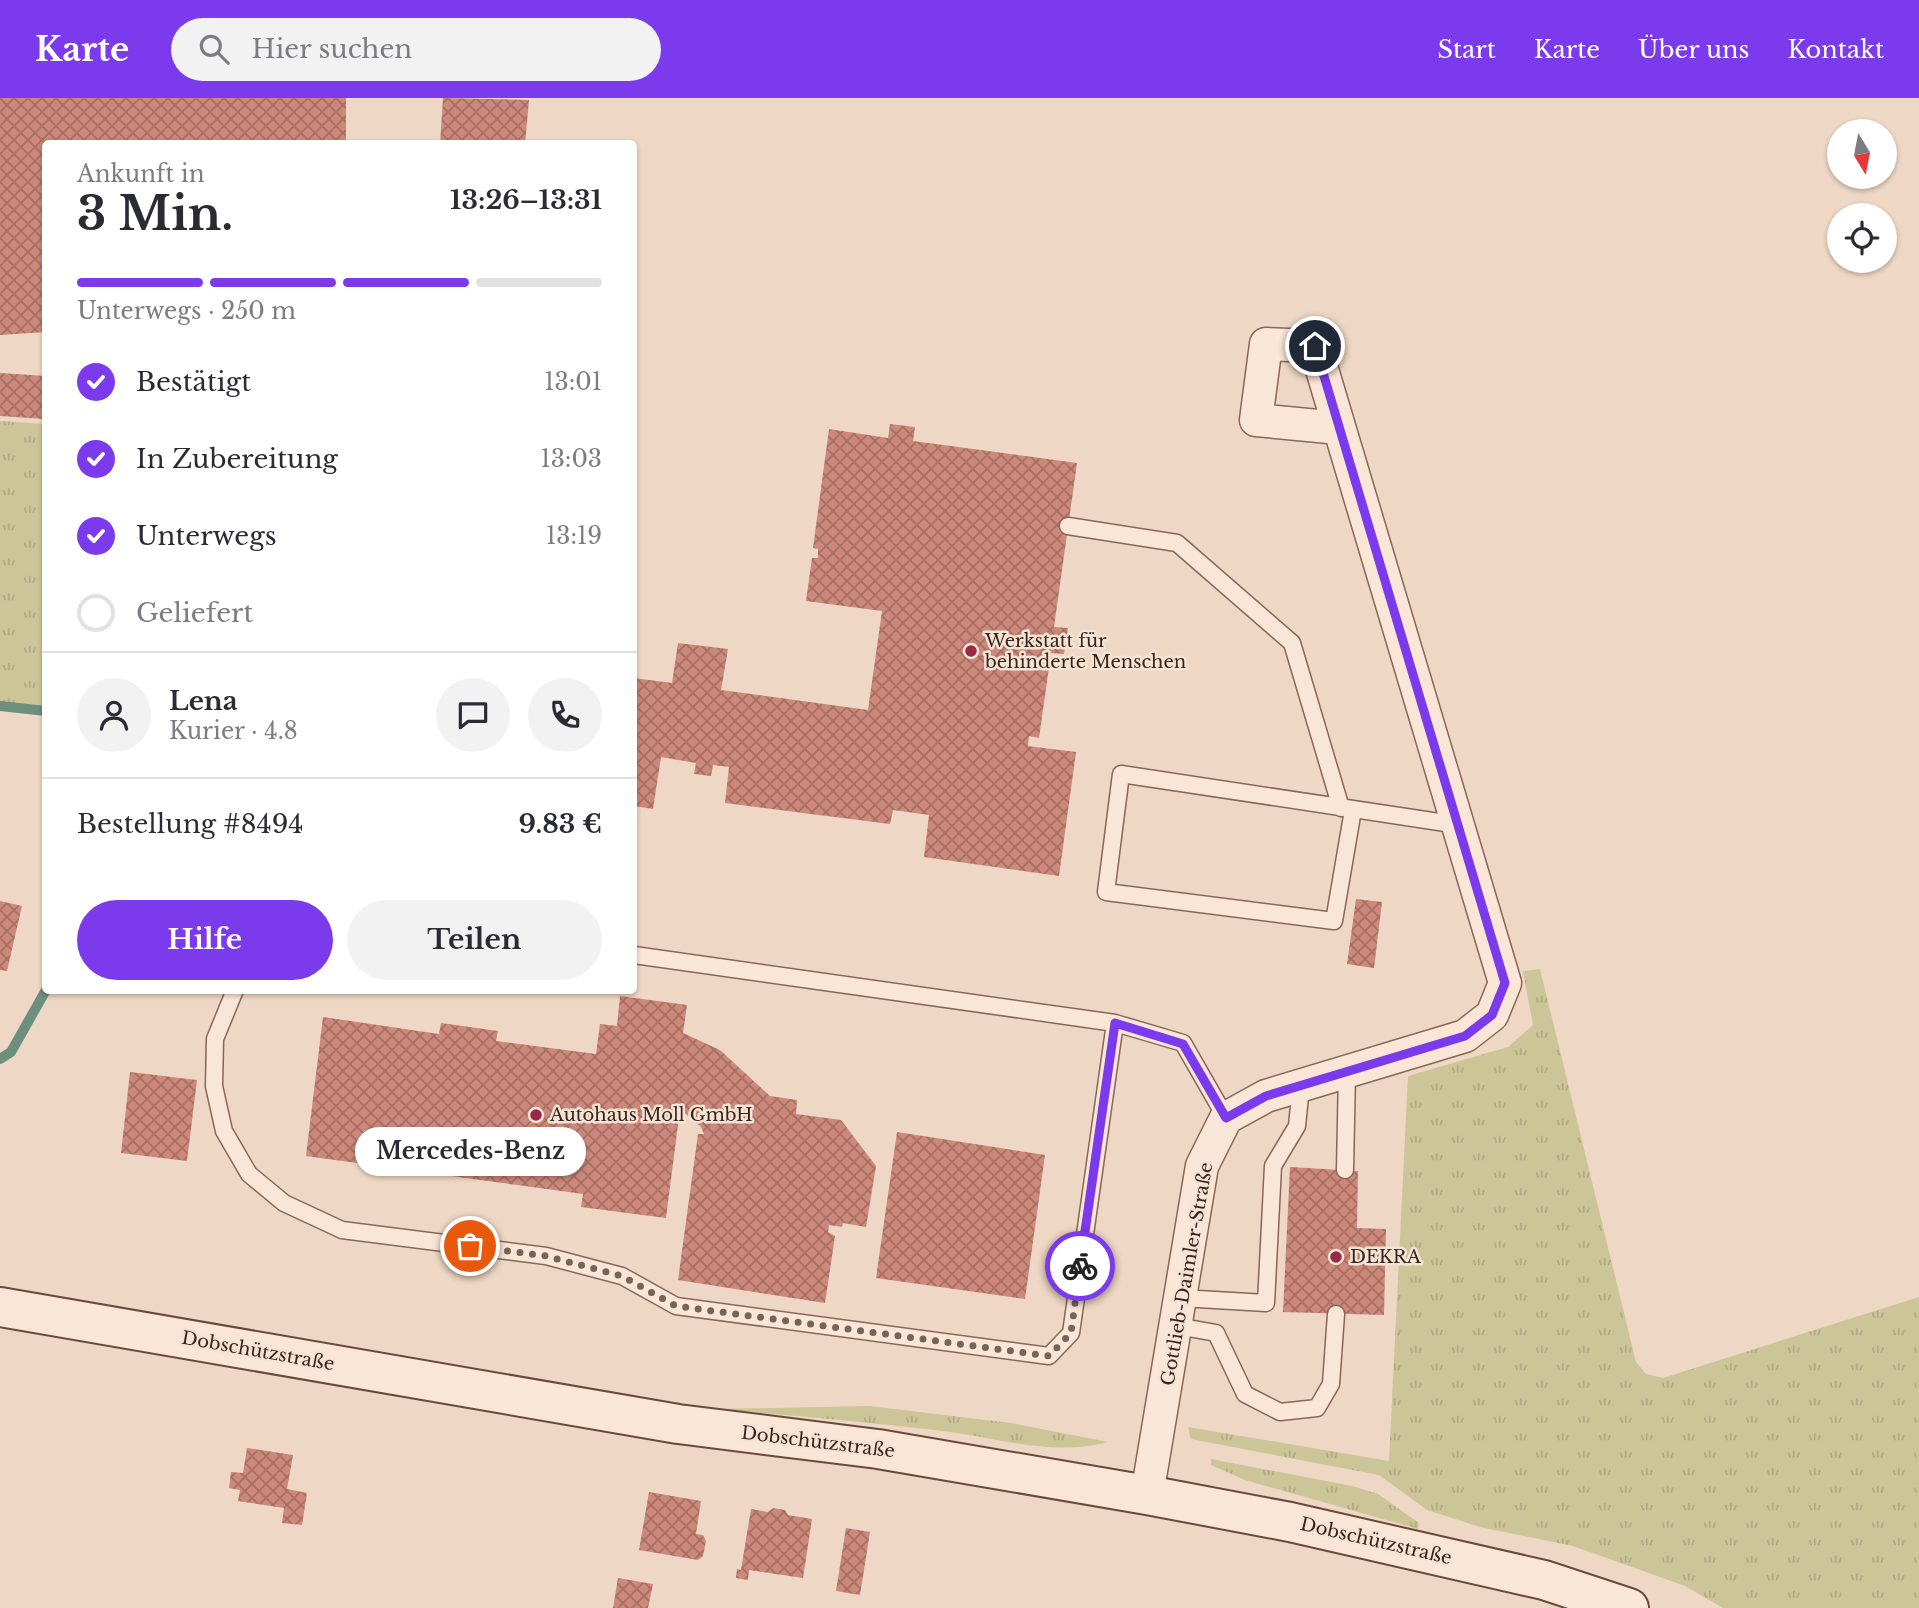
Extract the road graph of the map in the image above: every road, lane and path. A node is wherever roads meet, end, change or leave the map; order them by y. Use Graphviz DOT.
graph roads {
  1 [pos="1339,428"];
  2 [pos="1068,526"];
  3 [pos="1347,809"];
  4 [pos="1459,825"];
  5 [pos="637,956"];
  6 [pos="233,994"];
  7 [pos="1115,1023"];
  8 [pos="1347,1072"];
  9 [pos="1301,1086"];
  10 [pos="1226,1118"];
  11 [pos="1345,1170"];
  12 [pos="0,1307"];
  13 [pos="1179,1312"];
  14 [pos="1336,1314"];
  15 [pos="1147,1495"];
  16 [pos="1629,1608"];
  1 -- 4 [label="street"];
  2 -- 3 [label="lane"];
  3 -- 3 [label="lane"];
  3 -- 4 [label="lane"];
  4 -- 8 [label="street"];
  5 -- 7 [label="lane"];
  6 -- 7 [label="lane"];
  7 -- 10 [label="lane"];
  8 -- 9 [label="street"];
  8 -- 11 [label="lane"];
  9 -- 10 [label="street"];
  9 -- 13 [label="lane"];
  10 -- 13 [label="street, Gottlieb-Daimler-Straße"];
  12 -- 15 [label="street, Dobschützstraße"];
  13 -- 14 [label="lane"];
  13 -- 15 [label="street, Gottlieb-Daimler-Straße"];
  15 -- 16 [label="street, Dobschützstraße"];
}
